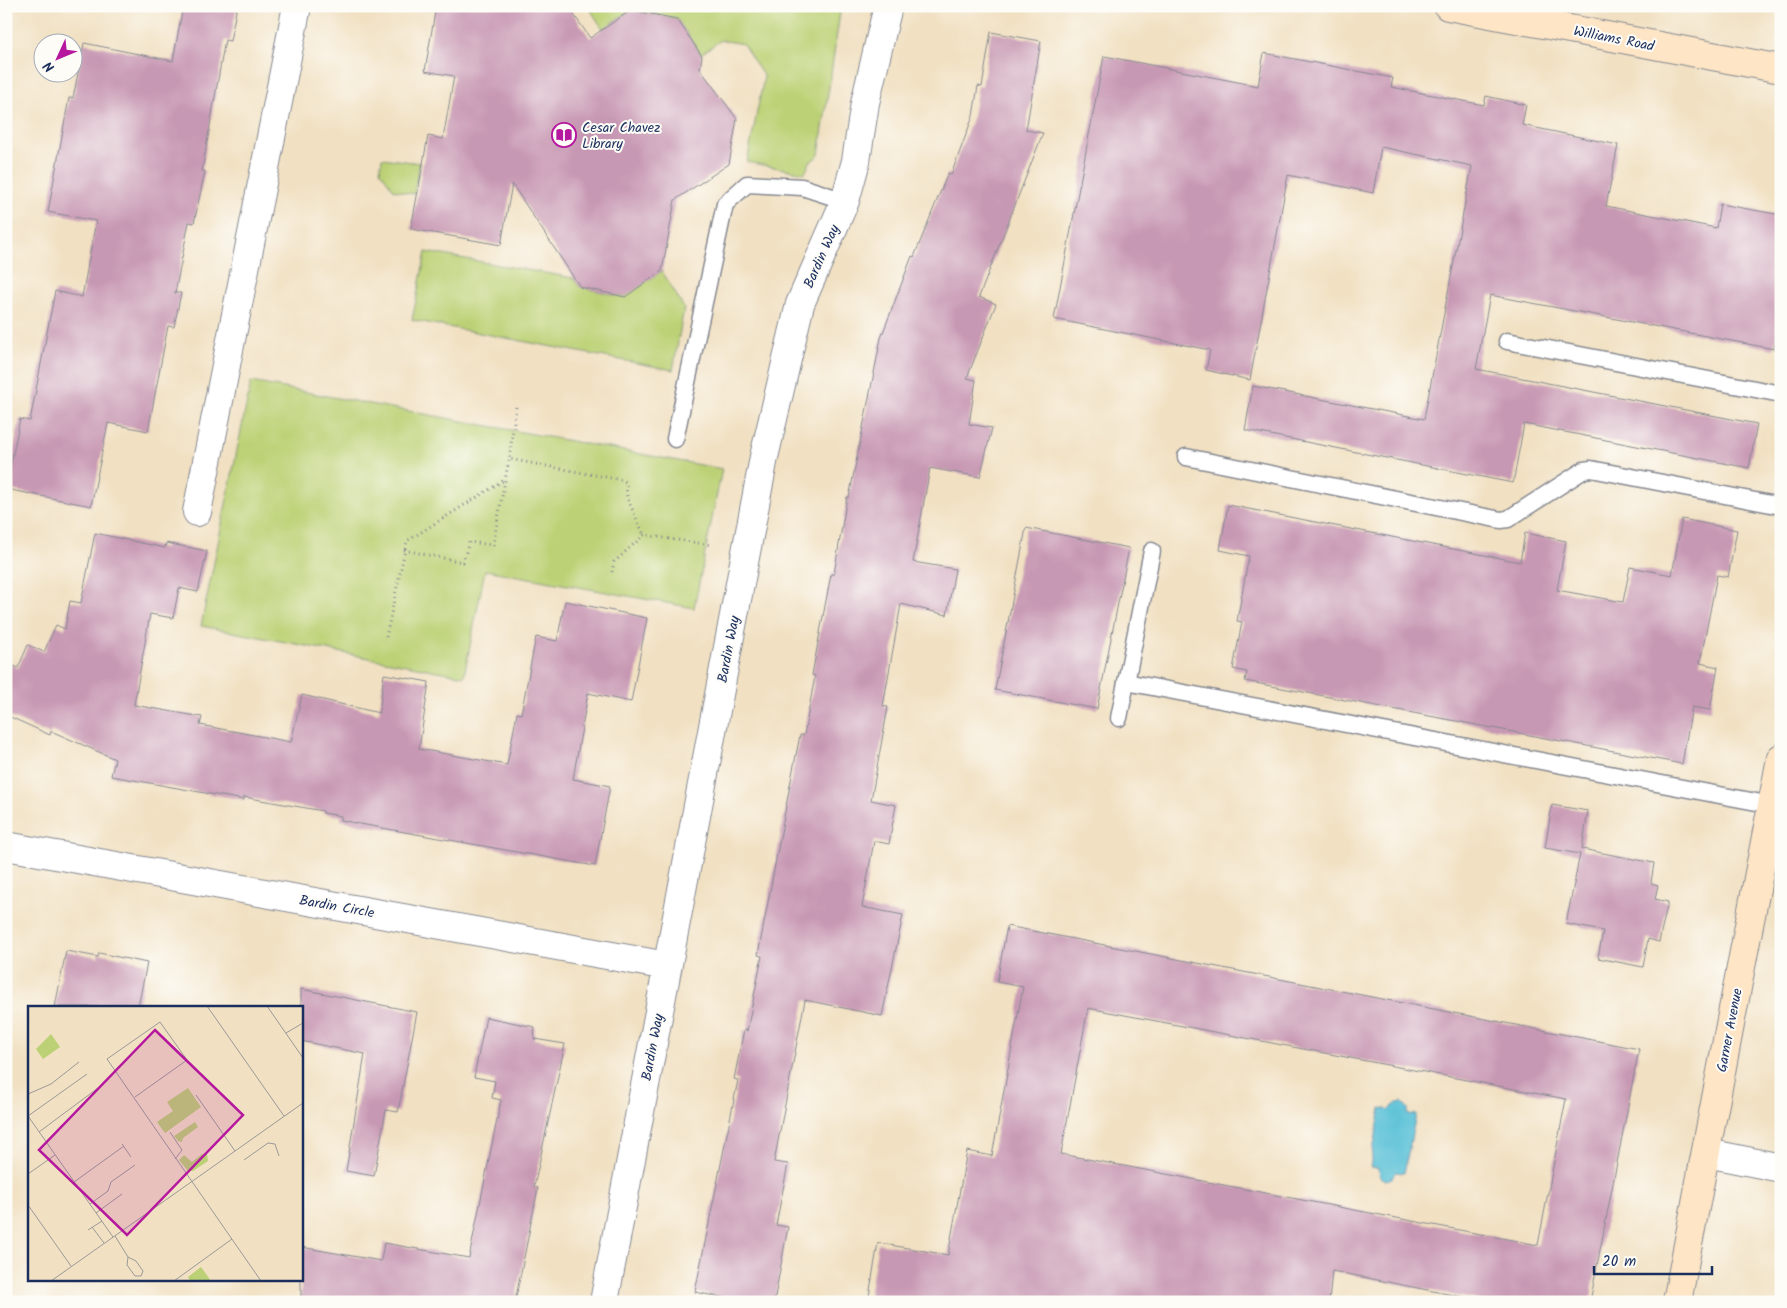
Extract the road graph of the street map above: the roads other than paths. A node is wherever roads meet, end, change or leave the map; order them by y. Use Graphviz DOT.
graph roads {
  1 [pos="297,6"];
  2 [pos="888,6"];
  3 [pos="1448,6"];
  4 [pos="1781,69"];
  5 [pos="845,201"];
  6 [pos="1507,341"];
  7 [pos="1781,394"];
  8 [pos="675,439"];
  9 [pos="1186,457"];
  10 [pos="1781,506"];
  11 [pos="197,512"];
  12 [pos="1152,551"];
  13 [pos="1126,682"];
  14 [pos="1119,718"];
  15 [pos="1781,758"];
  16 [pos="1772,805"];
  17 [pos="6,846"];
  18 [pos="667,966"];
  19 [pos="1707,1153"];
  20 [pos="1781,1168"];
  21 [pos="604,1302"];
  22 [pos="1677,1302"];
  1 -- 11 [label="street"];
  2 -- 5 [label="street, Bardin Way"];
  3 -- 4 [label="street, Williams Road"];
  5 -- 8 [label="lane"];
  5 -- 18 [label="street, Bardin Way"];
  6 -- 7 [label="lane"];
  9 -- 10 [label="lane"];
  12 -- 13 [label="lane"];
  13 -- 14 [label="lane"];
  13 -- 16 [label="lane"];
  15 -- 16 [label="street, Garner Avenue"];
  16 -- 19 [label="street, Garner Avenue"];
  17 -- 18 [label="street, Bardin Circle"];
  18 -- 21 [label="street, Bardin Way"];
  19 -- 20 [label="street"];
  19 -- 22 [label="street, Garner Avenue"];
}
